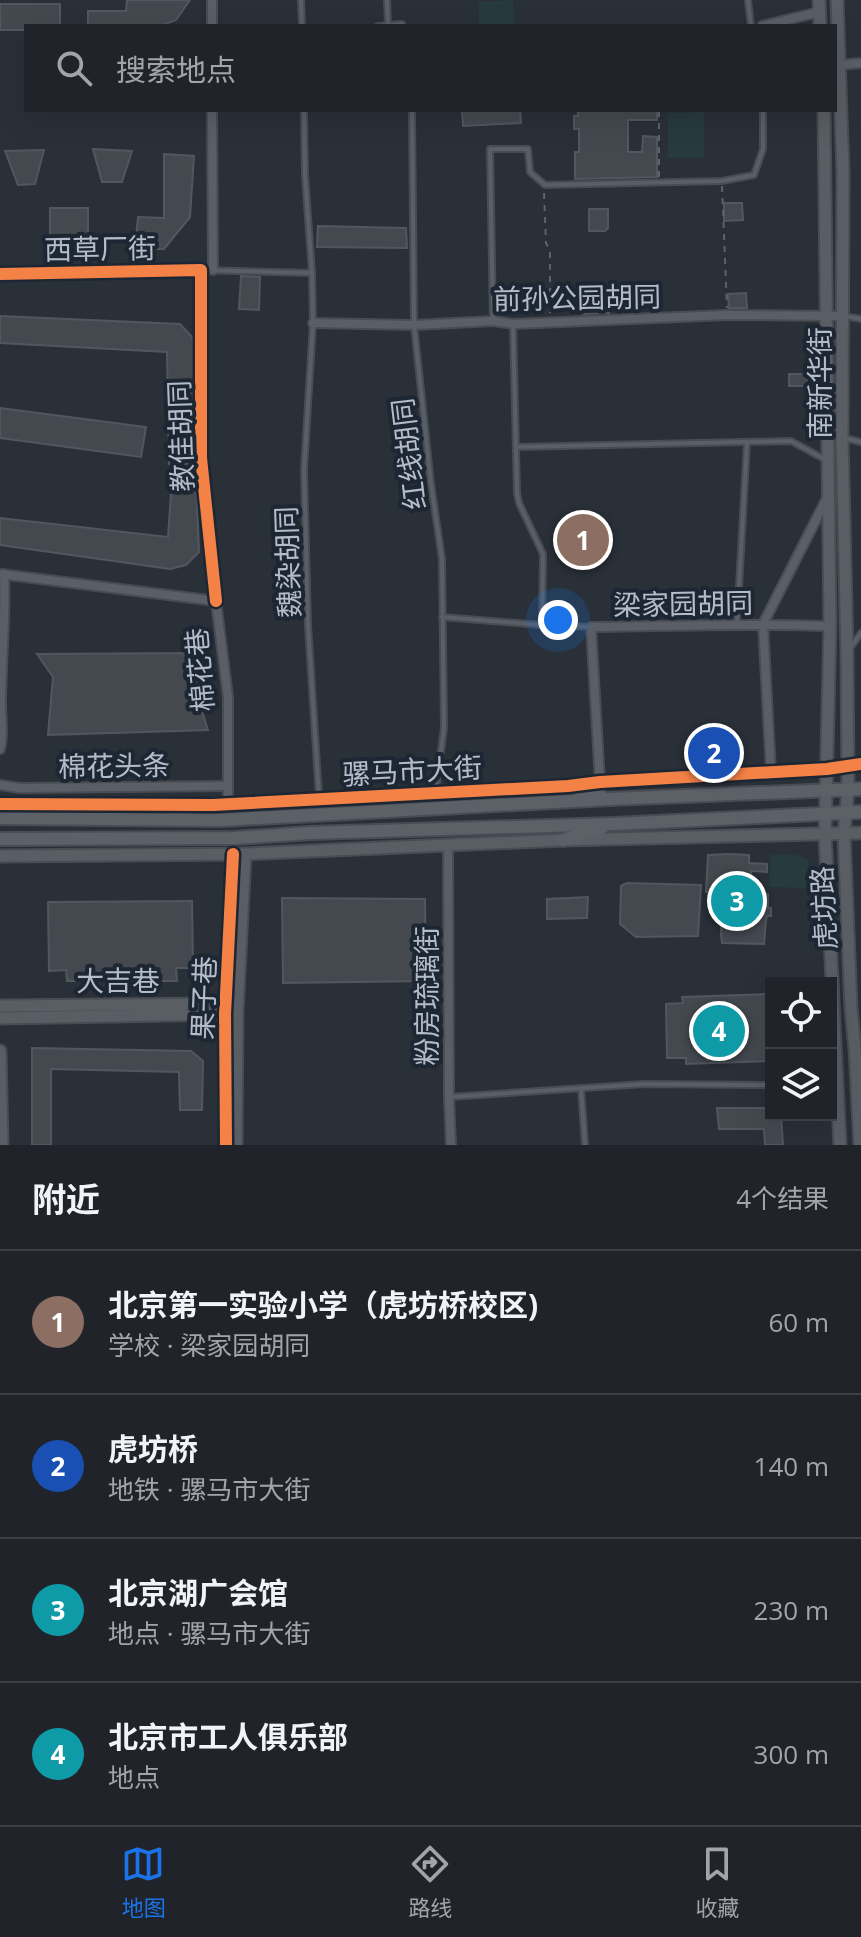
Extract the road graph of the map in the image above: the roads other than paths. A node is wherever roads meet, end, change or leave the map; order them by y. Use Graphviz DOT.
graph roads {
  1 [pos="212,0"];
  2 [pos="301,0"];
  3 [pos="387,0"];
  4 [pos="748,0"];
  5 [pos="837,0"];
  6 [pos="819,6"];
  7 [pos="212,24"];
  8 [pos="302,24"];
  9 [pos="388,24"];
  10 [pos="751,24"];
  11 [pos="768,24"];
  12 [pos="861,63"];
  13 [pos="840,65"];
  14 [pos="212,112"];
  15 [pos="304,112"];
  16 [pos="412,112"];
  17 [pos="763,112"];
  18 [pos="824,112"];
  19 [pos="201,270"];
  20 [pos="213,270"];
  21 [pos="312,273"];
  22 [pos="0,274"];
  23 [pos="843,316"];
  24 [pos="827,317"];
  25 [pos="861,319"];
  26 [pos="493,321"];
  27 [pos="313,323"];
  28 [pos="513,324"];
  29 [pos="414,325"];
  30 [pos="842,437"];
  31 [pos="747,442"];
  32 [pos="861,442"];
  33 [pos="517,447"];
  34 [pos="828,460"];
  35 [pos="828,497"];
  36 [pos="2,574"];
  37 [pos="216,601"];
  38 [pos="3,602"];
  39 [pos="442,617"];
  40 [pos="763,624"];
  41 [pos="542,625"];
  42 [pos="737,626"];
  43 [pos="830,626"];
  44 [pos="591,627"];
  45 [pos="2,633"];
  46 [pos="861,633"];
  47 [pos="847,652"];
  48 [pos="1,670"];
  49 [pos="0,705"];
  50 [pos="0,749"];
  51 [pos="861,764"];
  52 [pos="847,766"];
  53 [pos="827,769"];
  54 [pos="771,772"];
  55 [pos="600,782"];
  56 [pos="0,785"];
  57 [pos="228,786"];
  58 [pos="568,786"];
  59 [pos="854,789"];
  60 [pos="827,791"];
  61 [pos="435,793"];
  62 [pos="609,799"];
  63 [pos="319,800"];
  64 [pos="0,804"];
  65 [pos="47,804"];
  66 [pos="228,804"];
  67 [pos="166,805"];
  68 [pos="861,812"];
  69 [pos="845,813"];
  70 [pos="825,814"];
  71 [pos="0,818"];
  72 [pos="17,818"];
  73 [pos="192,819"];
  74 [pos="614,824"];
  75 [pos="861,833"];
  76 [pos="844,834"];
  77 [pos="825,835"];
  78 [pos="0,839"];
  79 [pos="563,840"];
  80 [pos="448,846"];
  81 [pos="239,854"];
  82 [pos="0,856"];
  83 [pos="0,1006"];
  84 [pos="229,1009"];
  85 [pos="0,1018"];
  86 [pos="858,1048"];
  87 [pos="833,1049"];
  88 [pos="0,1051"];
  89 [pos="765,1085"];
  90 [pos="581,1088"];
  91 [pos="449,1098"];
  92 [pos="837,1115"];
  93 [pos="2,1145"];
  94 [pos="226,1145"];
  95 [pos="236,1145"];
  96 [pos="451,1145"];
  97 [pos="585,1145"];
  98 [pos="840,1145"];
  99 [pos="860,1145"];
  1 -- 7 [label="street"];
  2 -- 8 [label="lane"];
  3 -- 9 [label="lane"];
  4 -- 10 [label="lane"];
  5 -- 13 [label="street, 南新华街"];
  6 -- 11 [label="street"];
  12 -- 13 [label="street"];
  13 -- 23 [label="street, 南新华街"];
  14 -- 20 [label="street"];
  15 -- 21 [label="lane, 魏染胡同"];
  16 -- 29 [label="lane, 红线胡同"];
  17 -- 26 [label="lane"];
  18 -- 24 [label="street, 南新华街"];
  19 -- 20 [label="lane"];
  19 -- 22 [label="street, 西草厂街"];
  19 -- 37 [label="street, 教佳胡同"];
  20 -- 21 [label="lane"];
  21 -- 27 [label="lane, 魏染胡同"];
  23 -- 24 [label="street, 前孙公园胡同"];
  23 -- 25 [label="lane"];
  23 -- 30 [label="street, 南新华街"];
  24 -- 28 [label="street, 前孙公园胡同"];
  24 -- 34 [label="street, 南新华街"];
  26 -- 28 [label="street, 前孙公园胡同"];
  26 -- 29 [label="street, 前孙公园胡同"];
  27 -- 29 [label="street, 前孙公园胡同"];
  27 -- 63 [label="lane, 魏染胡同"];
  28 -- 33 [label="lane"];
  29 -- 39 [label="lane, 红线胡同"];
  30 -- 32 [label="lane"];
  30 -- 47 [label="street, 南新华街"];
  31 -- 33 [label="lane"];
  31 -- 34 [label="lane"];
  31 -- 42 [label="lane"];
  33 -- 41 [label="lane"];
  34 -- 35 [label="street, 南新华街"];
  35 -- 40 [label="street"];
  35 -- 43 [label="street, 南新华街"];
  36 -- 37 [label="street, 棉花巷"];
  36 -- 38 [label="street"];
  37 -- 57 [label="street, 棉花巷"];
  38 -- 45 [label="street"];
  39 -- 41 [label="lane, 梁家园胡同"];
  39 -- 61 [label="lane, 红线胡同"];
  40 -- 42 [label="street, 梁家园胡同"];
  40 -- 43 [label="street, 梁家园胡同"];
  40 -- 54 [label="street"];
  41 -- 44 [label="lane, 梁家园胡同"];
  42 -- 44 [label="street, 梁家园胡同"];
  43 -- 53 [label="street, 南新华街"];
  44 -- 55 [label="street"];
  45 -- 48 [label="street"];
  46 -- 47 [label="lane"];
  47 -- 52 [label="street, 南新华街"];
  48 -- 49 [label="street"];
  49 -- 50 [label="street"];
  51 -- 52 [label="street, 骡马市大街"];
  52 -- 53 [label="street, 骡马市大街"];
  52 -- 59 [label="street, 南新华街"];
  53 -- 54 [label="street, 骡马市大街"];
  53 -- 60 [label="street, 南新华街"];
  54 -- 55 [label="street, 骡马市大街"];
  55 -- 58 [label="street, 骡马市大街"];
  56 -- 57 [label="street, 棉花头条"];
  57 -- 66 [label="street, 棉花巷"];
  58 -- 61 [label="street, 骡马市大街"];
  58 -- 62 [label="main road"];
  59 -- 60 [label="main road, 骡马市大街"];
  59 -- 69 [label="street, 虎坊路"];
  60 -- 62 [label="main road, 骡马市大街"];
  60 -- 70 [label="street, 虎坊路"];
  61 -- 63 [label="street, 骡马市大街"];
  62 -- 73 [label="main road, 骡马市大街"];
  63 -- 66 [label="street, 骡马市大街"];
  64 -- 65 [label="street, 骡马市大街"];
  65 -- 67 [label="street, 骡马市大街"];
  65 -- 72 [label="main road"];
  66 -- 67 [label="street, 骡马市大街"];
  67 -- 73 [label="main road"];
  68 -- 69 [label="main road, 骡马市大街"];
  69 -- 70 [label="main road, 骡马市大街"];
  69 -- 76 [label="street, 虎坊路"];
  70 -- 74 [label="main road, 骡马市大街"];
  70 -- 77 [label="street, 虎坊路"];
  71 -- 72 [label="main road, 骡马市大街"];
  72 -- 73 [label="main road, 骡马市大街"];
  74 -- 78 [label="main road, 骡马市大街"];
  74 -- 79 [label="main road"];
  75 -- 76 [label="street"];
  76 -- 77 [label="street"];
  76 -- 86 [label="street, 虎坊路"];
  77 -- 79 [label="street"];
  77 -- 87 [label="street, 虎坊路"];
  79 -- 80 [label="street"];
  80 -- 81 [label="street"];
  80 -- 91 [label="street, 粉房琉璃街"];
  81 -- 82 [label="street"];
  81 -- 84 [label="street, 果子巷"];
  83 -- 84 [label="street, 大吉巷"];
  84 -- 85 [label="street, 大吉巷"];
  84 -- 94 [label="street, 果子巷"];
  84 -- 95 [label="street, 果子巷"];
  86 -- 99 [label="street, 虎坊路"];
  88 -- 93 [label="street"];
  89 -- 90 [label="lane"];
  90 -- 91 [label="lane"];
  90 -- 97 [label="lane"];
  91 -- 96 [label="street, 粉房琉璃街"];
  92 -- 98 [label="street, 虎坊路"];
}
